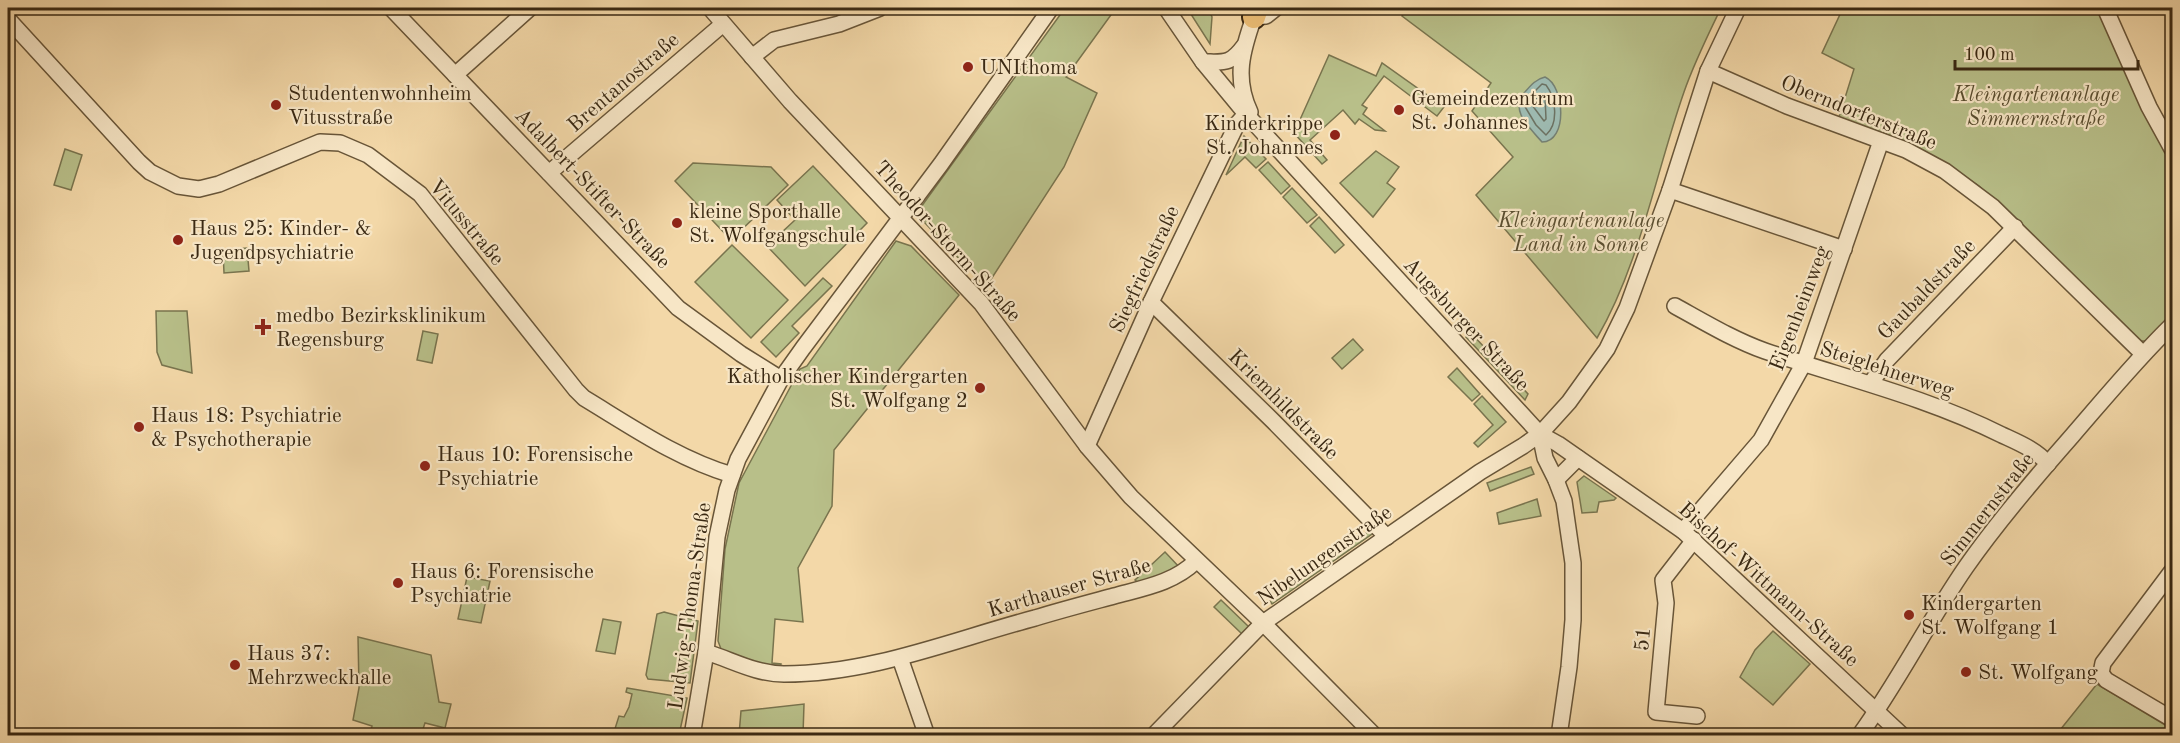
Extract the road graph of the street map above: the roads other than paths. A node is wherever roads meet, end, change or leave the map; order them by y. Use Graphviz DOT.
graph roads {
  1 [pos="391,8"];
  2 [pos="530,8"];
  3 [pos="710,8"];
  4 [pos="880,8"];
  5 [pos="1051,8"];
  6 [pos="1166,8"];
  7 [pos="1276,8"];
  8 [pos="1738,8"];
  9 [pos="2106,8"];
  10 [pos="1256,12"];
  11 [pos="8,19"];
  12 [pos="723,24"];
  13 [pos="1244,46"];
  14 [pos="752,57"];
  15 [pos="1203,62"];
  16 [pos="1708,71"];
  17 [pos="455,75"];
  18 [pos="1246,114"];
  19 [pos="1257,126"];
  20 [pos="1881,141"];
  21 [pos="2172,149"];
  22 [pos="549,173"];
  23 [pos="1670,190"];
  24 [pos="902,217"];
  25 [pos="2015,227"];
  26 [pos="1844,249"];
  27 [pos="1151,302"];
  28 [pos="1675,306"];
  29 [pos="2172,325"];
  30 [pos="2143,354"];
  31 [pos="1804,363"];
  32 [pos="781,379"];
  33 [pos="1871,383"];
  34 [pos="1540,434"];
  35 [pos="1087,446"];
  36 [pos="1578,458"];
  37 [pos="2048,464"];
  38 [pos="732,475"];
  39 [pos="1556,480"];
  40 [pos="1688,535"];
  41 [pos="1387,537"];
  42 [pos="1196,561"];
  43 [pos="2172,571"];
  44 [pos="1263,623"];
  45 [pos="706,652"];
  46 [pos="900,658"];
  47 [pos="1878,710"];
  48 [pos="1697,716"];
  49 [pos="2172,719"];
  50 [pos="692,735"];
  51 [pos="927,735"];
  52 [pos="1155,735"];
  53 [pos="1375,735"];
  54 [pos="1559,735"];
  55 [pos="1859,735"];
  56 [pos="1903,735"];
  1 -- 17 [label="street, Adalbert-Stifter-Straße"];
  2 -- 17 [label="street"];
  3 -- 12 [label="street, Theodor-Storm-Straße"];
  4 -- 14 [label="street"];
  5 -- 24 [label="street, Ludwig-Thoma-Straße"];
  6 -- 15 [label="street, Augsburger Straße"];
  7 -- 10 [label="street"];
  8 -- 16 [label="street, Nibelungenstraße"];
  9 -- 21 [label="street"];
  10 -- 13 [label="street"];
  11 -- 38 [label="street, Vitusstraße"];
  12 -- 14 [label="street, Theodor-Storm-Straße"];
  12 -- 22 [label="street, Brentanostraße"];
  13 -- 15 [label="street"];
  13 -- 19 [label="street"];
  14 -- 24 [label="street, Theodor-Storm-Straße"];
  15 -- 18 [label="street, Augsburger Straße"];
  16 -- 20 [label="street, Oberndorferstraße"];
  16 -- 23 [label="street, Nibelungenstraße"];
  17 -- 22 [label="street, Adalbert-Stifter-Straße"];
  18 -- 19 [label="street, Augsburger Straße"];
  18 -- 27 [label="street, Siegfriedstraße"];
  19 -- 34 [label="street, Augsburger Straße"];
  20 -- 25 [label="street, Oberndorferstraße"];
  20 -- 26 [label="street, Eigenheimweg"];
  22 -- 32 [label="street, Adalbert-Stifter-Straße"];
  23 -- 26 [label="street"];
  23 -- 34 [label="street, Nibelungenstraße"];
  24 -- 32 [label="street, Ludwig-Thoma-Straße"];
  24 -- 35 [label="street, Theodor-Storm-Straße"];
  25 -- 30 [label="street, Oberndorferstraße"];
  25 -- 33 [label="street, Gaubaldstraße"];
  26 -- 31 [label="street, Eigenheimweg"];
  27 -- 35 [label="street, Siegfriedstraße"];
  27 -- 41 [label="street, Kriemhildstraße"];
  28 -- 31 [label="street, Steiglehnerweg"];
  29 -- 30 [label="street, Simmernstraße"];
  30 -- 37 [label="street, Simmernstraße"];
  31 -- 33 [label="street, Steiglehnerweg"];
  31 -- 40 [label="street, Eigenheimweg"];
  32 -- 38 [label="street, Ludwig-Thoma-Straße"];
  33 -- 37 [label="street, Steiglehnerweg"];
  34 -- 36 [label="street, Bischof-Wittmann-Straße"];
  34 -- 39 [label="street, Augsburger Straße"];
  34 -- 41 [label="street, Nibelungenstraße"];
  35 -- 42 [label="street, Theodor-Storm-Straße"];
  36 -- 39 [label="street"];
  36 -- 40 [label="street, Bischof-Wittmann-Straße"];
  37 -- 47 [label="street, Simmernstraße"];
  38 -- 45 [label="street, Ludwig-Thoma-Straße"];
  39 -- 54 [label="street, Augsburger Straße"];
  40 -- 47 [label="street, Bischof-Wittmann-Straße"];
  40 -- 48 [label="street, 51"];
  41 -- 44 [label="street, Nibelungenstraße"];
  42 -- 44 [label="street"];
  42 -- 46 [label="street, Karthauser Straße"];
  43 -- 49 [label="street"];
  44 -- 52 [label="street, Nibelungenstraße"];
  44 -- 53 [label="street"];
  45 -- 46 [label="street, Karthauser Straße"];
  45 -- 50 [label="street, Ludwig-Thoma-Straße"];
  46 -- 51 [label="street"];
  47 -- 55 [label="street, Simmernstraße"];
  47 -- 56 [label="street, Bischof-Wittmann-Straße"];
}
